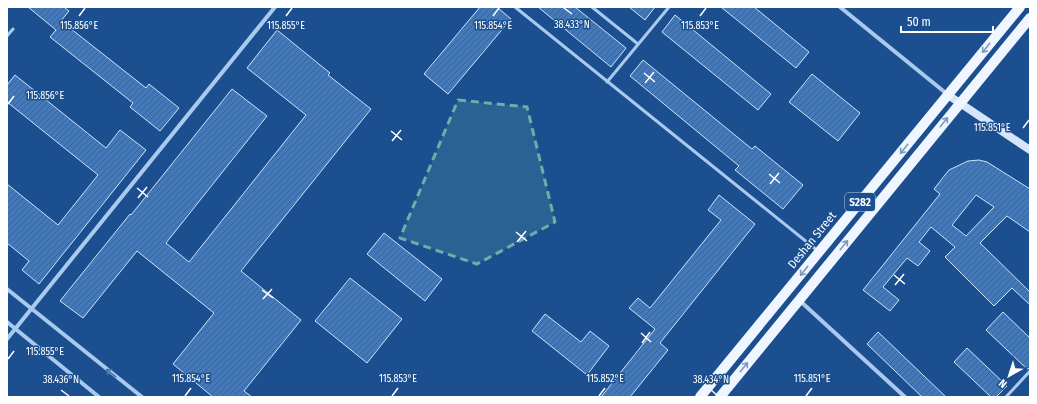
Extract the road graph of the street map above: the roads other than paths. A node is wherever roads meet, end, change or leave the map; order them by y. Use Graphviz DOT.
graph roads {
  1 [pos="275,7"];
  2 [pos="515,7"];
  3 [pos="592,7"];
  4 [pos="669,7"];
  5 [pos="840,7"];
  6 [pos="1020,7"];
  7 [pos="1030,18"];
  8 [pos="13,29"];
  9 [pos="7,36"];
  10 [pos="638,44"];
  11 [pos="608,82"];
  12 [pos="948,95"];
  13 [pos="960,103"];
  14 [pos="1030,150"];
  15 [pos="819,252"];
  16 [pos="7,289"];
  17 [pos="799,300"];
  18 [pos="31,309"];
  19 [pos="7,322"];
  20 [pos="15,329"];
  21 [pos="7,339"];
  22 [pos="1030,371"];
  23 [pos="99,397"];
  24 [pos="142,397"];
  25 [pos="700,397"];
  26 [pos="720,397"];
  27 [pos="905,397"];
  28 [pos="1006,397"];
  1 -- 18 [label="street"];
  2 -- 11 [label="lane"];
  3 -- 10 [label="lane"];
  4 -- 10 [label="lane"];
  5 -- 12 [label="street"];
  6 -- 12 [label="main road, Deshan Street / S282, one-way"];
  7 -- 13 [label="main road, S282"];
  8 -- 9 [label="lane"];
  10 -- 11 [label="lane"];
  11 -- 15 [label="lane"];
  12 -- 13 [label="street"];
  12 -- 15 [label="main road, Deshan Street / S282, one-way"];
  13 -- 14 [label="street"];
  17 -- 13 [label="main road, S282, one-way"];
  15 -- 25 [label="main road, Deshan Street / S282, one-way"];
  16 -- 18 [label="street"];
  26 -- 17 [label="main road, S282, one-way"];
  17 -- 27 [label="street"];
  18 -- 20 [label="street"];
  24 -- 18 [label="street, one-way"];
  19 -- 20 [label="street"];
  20 -- 21 [label="street"];
  20 -- 23 [label="street"];
  22 -- 28 [label="lane"];
}
